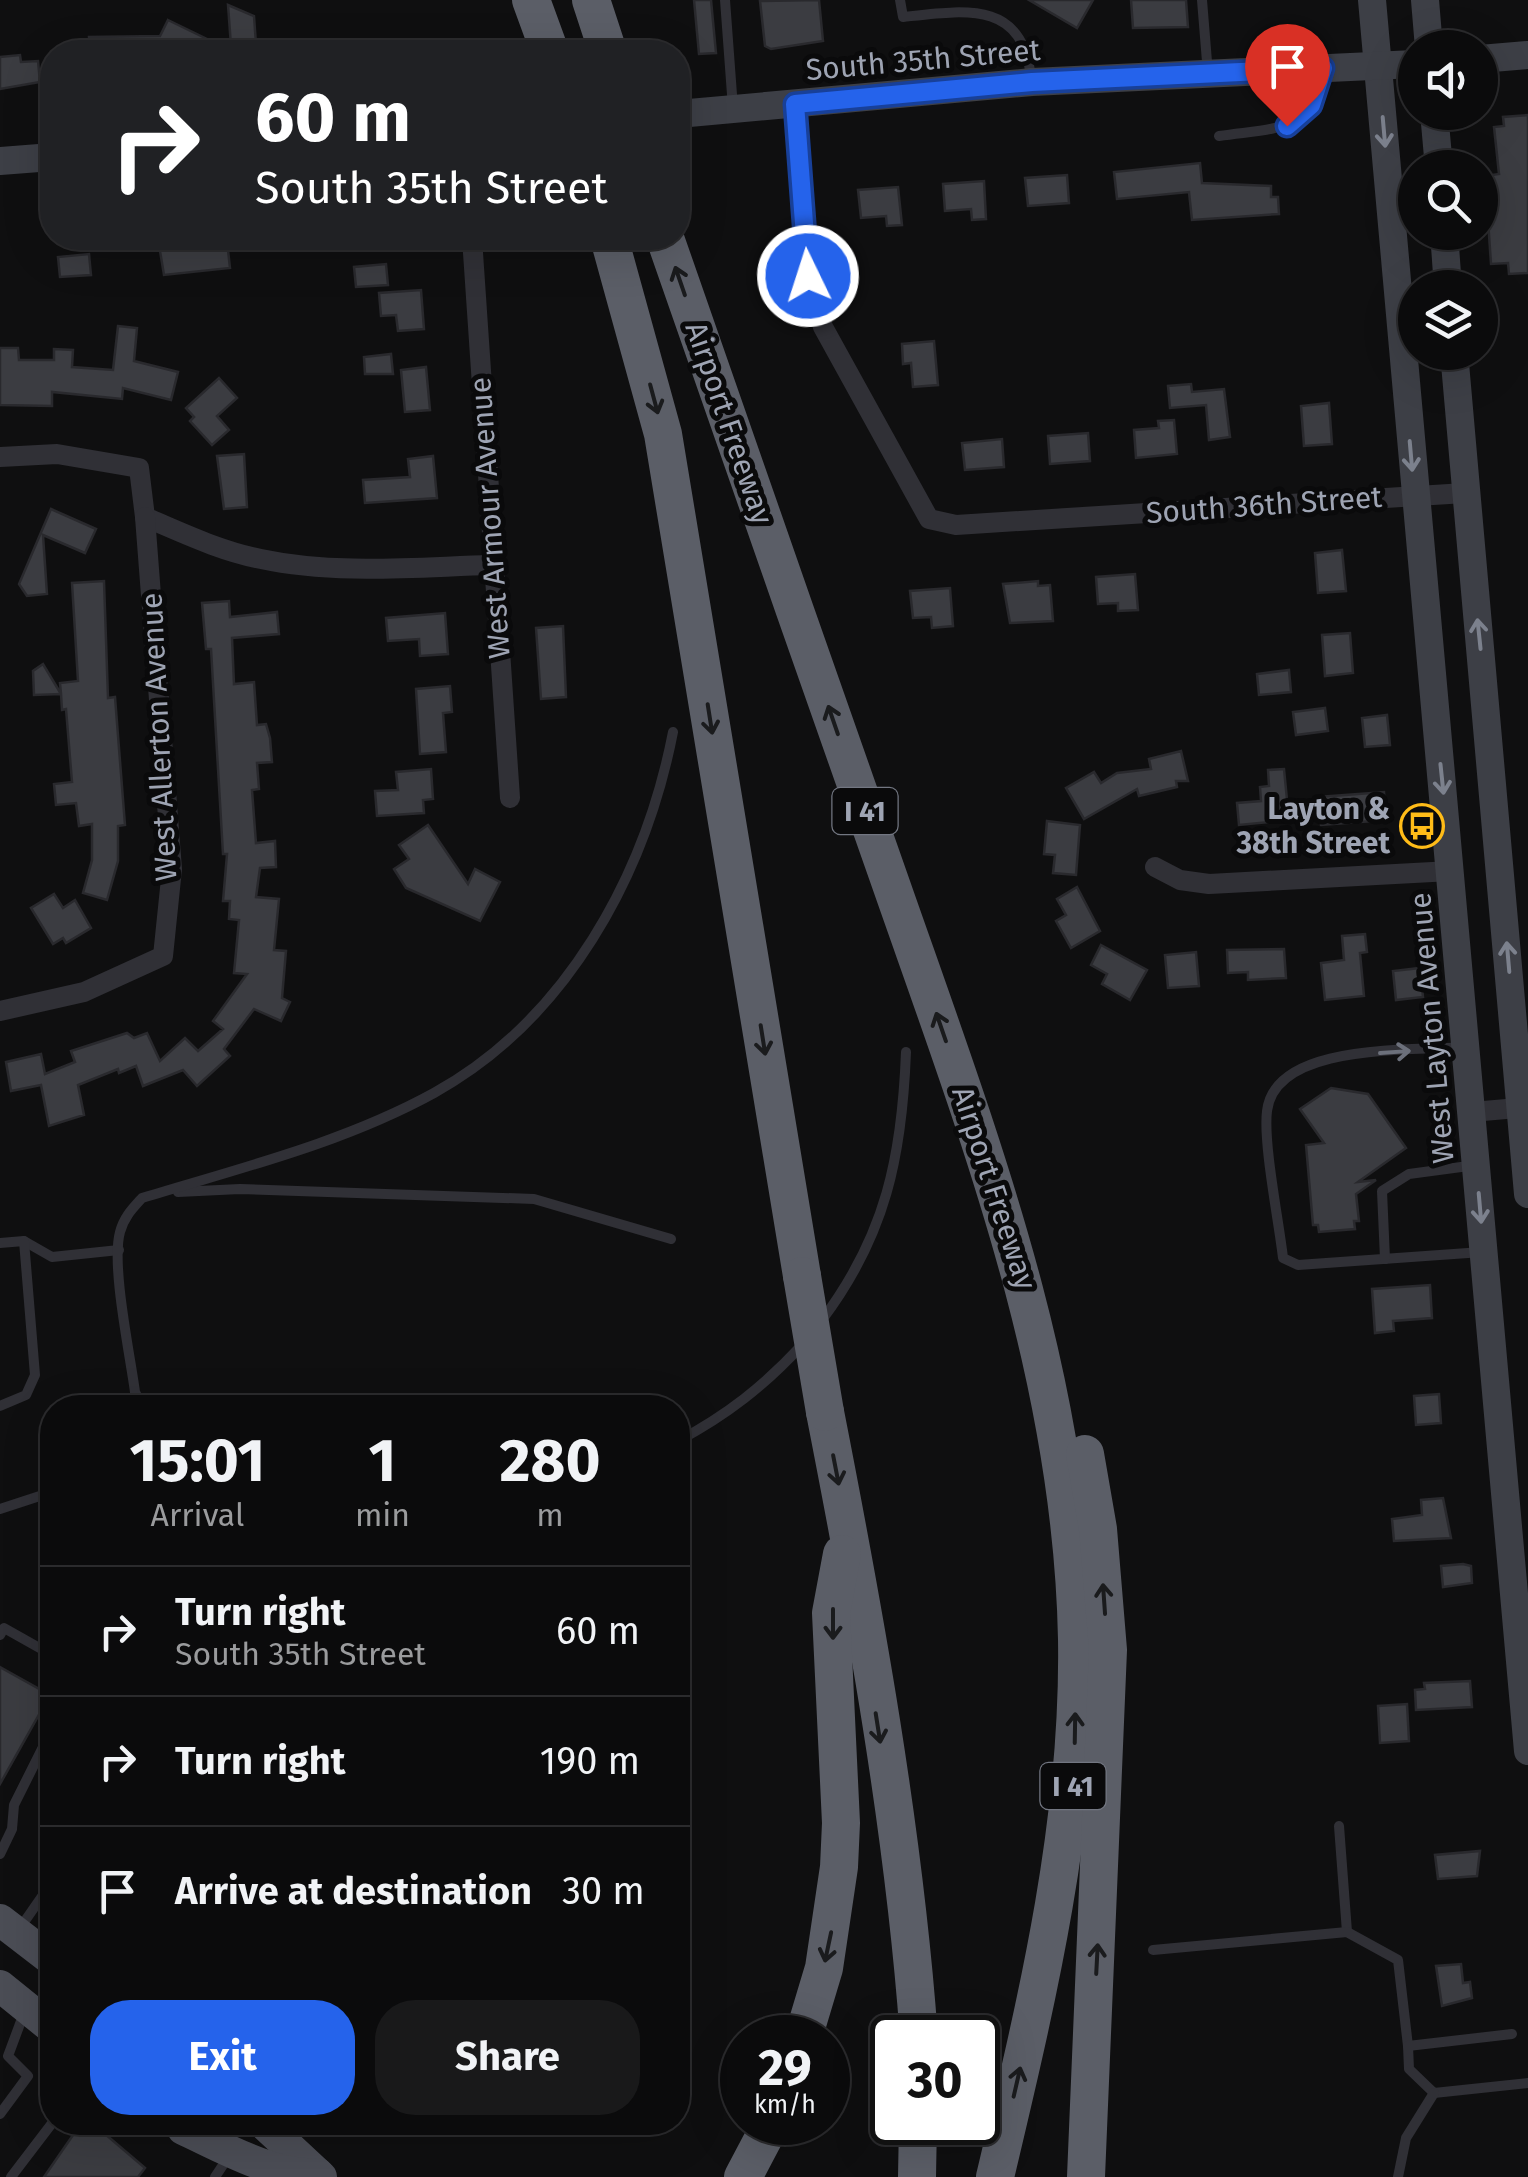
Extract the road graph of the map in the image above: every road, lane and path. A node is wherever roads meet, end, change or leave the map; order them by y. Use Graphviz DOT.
graph roads {
  1 [pos="531,0"];
  2 [pos="591,0"];
  3 [pos="725,0"];
  4 [pos="900,0"];
  5 [pos="1202,0"];
  6 [pos="1372,0"];
  7 [pos="1425,0"];
  8 [pos="1428,30"];
  9 [pos="546,40"];
  10 [pos="604,40"];
  11 [pos="1528,55"];
  12 [pos="1498,58"];
  13 [pos="1398,65"];
  14 [pos="1378,66"];
  15 [pos="1323,68"];
  16 [pos="1208,75"];
  17 [pos="1032,82"];
  18 [pos="795,104"];
  19 [pos="733,109"];
  20 [pos="690,113"];
  21 [pos="1219,136"];
  22 [pos="40,158"];
  23 [pos="0,160"];
  24 [pos="473,250"];
  25 [pos="612,250"];
  26 [pos="669,250"];
  27 [pos="1455,370"];
  28 [pos="0,456"];
  29 [pos="1465,493"];
  30 [pos="1414,495"];
  31 [pos="145,517"];
  32 [pos="492,564"];
  33 [pos="673,732"];
  34 [pos="510,798"];
  35 [pos="1154,867"];
  36 [pos="1451,871"];
  37 [pos="0,1011"];
  38 [pos="1466,1046"];
  39 [pos="906,1052"];
  40 [pos="1524,1107"];
  41 [pos="1472,1112"];
  42 [pos="1476,1164"];
  43 [pos="1528,1194"];
  44 [pos="142,1198"];
  45 [pos="671,1239"];
  46 [pos="24,1241"];
  47 [pos="0,1243"];
  48 [pos="119,1250"];
  49 [pos="1484,1252"];
  50 [pos="1384,1259"];
  51 [pos="1051,1388"];
  52 [pos="136,1395"];
  53 [pos="0,1406"];
  54 [pos="690,1435"];
  55 [pos="40,1496"];
  56 [pos="0,1509"];
  57 [pos="847,1528"];
  58 [pos="1522,1624"];
  59 [pos="0,1635"];
  60 [pos="40,1648"];
  61 [pos="1528,1752"];
  62 [pos="40,1753"];
  63 [pos="0,1822"];
  64 [pos="1339,1826"];
  65 [pos="12,1830"];
  66 [pos="0,1854"];
  67 [pos="40,1894"];
  68 [pos="8,1926"];
  69 [pos="1347,1932"];
  70 [pos="1154,1950"];
  71 [pos="40,1951"];
  72 [pos="0,1986"];
  73 [pos="26,2007"];
  74 [pos="809,2015"];
  75 [pos="917,2015"];
  76 [pos="40,2018"];
  77 [pos="1512,2034"];
  78 [pos="1408,2046"];
  79 [pos="1528,2083"];
  80 [pos="1434,2094"];
  81 [pos="0,2114"];
  82 [pos="43,2135"];
  83 [pos="189,2135"];
  84 [pos="198,2135"];
  85 [pos="276,2135"];
  86 [pos="760,2145"];
  87 [pos="917,2145"];
  88 [pos="228,2172"];
  89 [pos="320,2176"];
  90 [pos="1398,2176"];
  91 [pos="11,2177"];
  92 [pos="743,2177"];
  93 [pos="916,2177"];
  94 [pos="995,2177"];
  95 [pos="1086,2177"];
  96 [pos="1384,2177"];
  1 -- 9 [label="highway"];
  2 -- 10 [label="highway"];
  3 -- 19 [label="lane"];
  4 -- 17 [label="lane"];
  5 -- 16 [label="lane"];
  6 -- 14 [label="main road, West Layton Avenue"];
  7 -- 8 [label="main road"];
  11 -- 12 [label="main road"];
  13 -- 14 [label="main road, South 35th Street"];
  14 -- 15 [label="main road, South 35th Street"];
  14 -- 30 [label="main road, West Layton Avenue, one-way"];
  15 -- 16 [label="main road, South 35th Street"];
  15 -- 21 [label="lane"];
  16 -- 17 [label="main road, South 35th Street"];
  17 -- 18 [label="main road, South 35th Street"];
  18 -- 19 [label="main road, South 35th Street"];
  18 -- 30 [label="street, South 36th Street"];
  19 -- 20 [label="main road, South 35th Street"];
  22 -- 23 [label="main road"];
  24 -- 32 [label="street, West Armour Avenue"];
  25 -- 57 [label="highway, Airport Freeway, one-way, bridge"];
  51 -- 26 [label="highway, Airport Freeway / I 41, one-way"];
  27 -- 29 [label="main road"];
  28 -- 31 [label="street"];
  29 -- 30 [label="street, South 36th Street"];
  40 -- 29 [label="main road, one-way"];
  30 -- 36 [label="main road, West Layton Avenue, one-way"];
  31 -- 32 [label="street"];
  31 -- 37 [label="street, West Allerton Avenue"];
  32 -- 34 [label="street, West Armour Avenue"];
  33 -- 44 [label="lane"];
  35 -- 36 [label="street"];
  36 -- 38 [label="main road, West Layton Avenue"];
  38 -- 41 [label="main road, West Layton Avenue"];
  50 -- 38 [label="lane, one-way"];
  39 -- 54 [label="lane"];
  40 -- 41 [label="street"];
  40 -- 43 [label="main road"];
  41 -- 42 [label="main road, West Layton Avenue"];
  42 -- 49 [label="main road, West Layton Avenue, one-way"];
  42 -- 50 [label="lane"];
  44 -- 45 [label="lane"];
  44 -- 48 [label="lane"];
  46 -- 47 [label="lane"];
  46 -- 48 [label="lane"];
  46 -- 53 [label="lane"];
  48 -- 52 [label="lane"];
  49 -- 50 [label="lane"];
  49 -- 58 [label="main road, West Layton Avenue"];
  94 -- 51 [label="highway, Airport Freeway / I 41, one-way"];
  95 -- 51 [label="highway, one-way"];
  55 -- 56 [label="lane"];
  57 -- 74 [label="highway, one-way"];
  57 -- 75 [label="highway, Airport Freeway, one-way"];
  58 -- 61 [label="main road, West Layton Avenue"];
  59 -- 60 [label="lane"];
  62 -- 65 [label="lane"];
  63 -- 65 [label="lane"];
  64 -- 69 [label="lane"];
  65 -- 66 [label="lane"];
  67 -- 68 [label="lane"];
  68 -- 71 [label="main road"];
  69 -- 70 [label="lane"];
  69 -- 78 [label="lane"];
  72 -- 73 [label="main road"];
  73 -- 76 [label="main road"];
  73 -- 81 [label="lane"];
  77 -- 78 [label="lane"];
  78 -- 80 [label="lane"];
  79 -- 80 [label="lane"];
  80 -- 90 [label="lane"];
  82 -- 91 [label="lane"];
  83 -- 88 [label="main road"];
  84 -- 89 [label="main road"];
  85 -- 89 [label="main road"];
  86 -- 92 [label="highway"];
  87 -- 93 [label="highway"];
  90 -- 96 [label="lane"];
}
